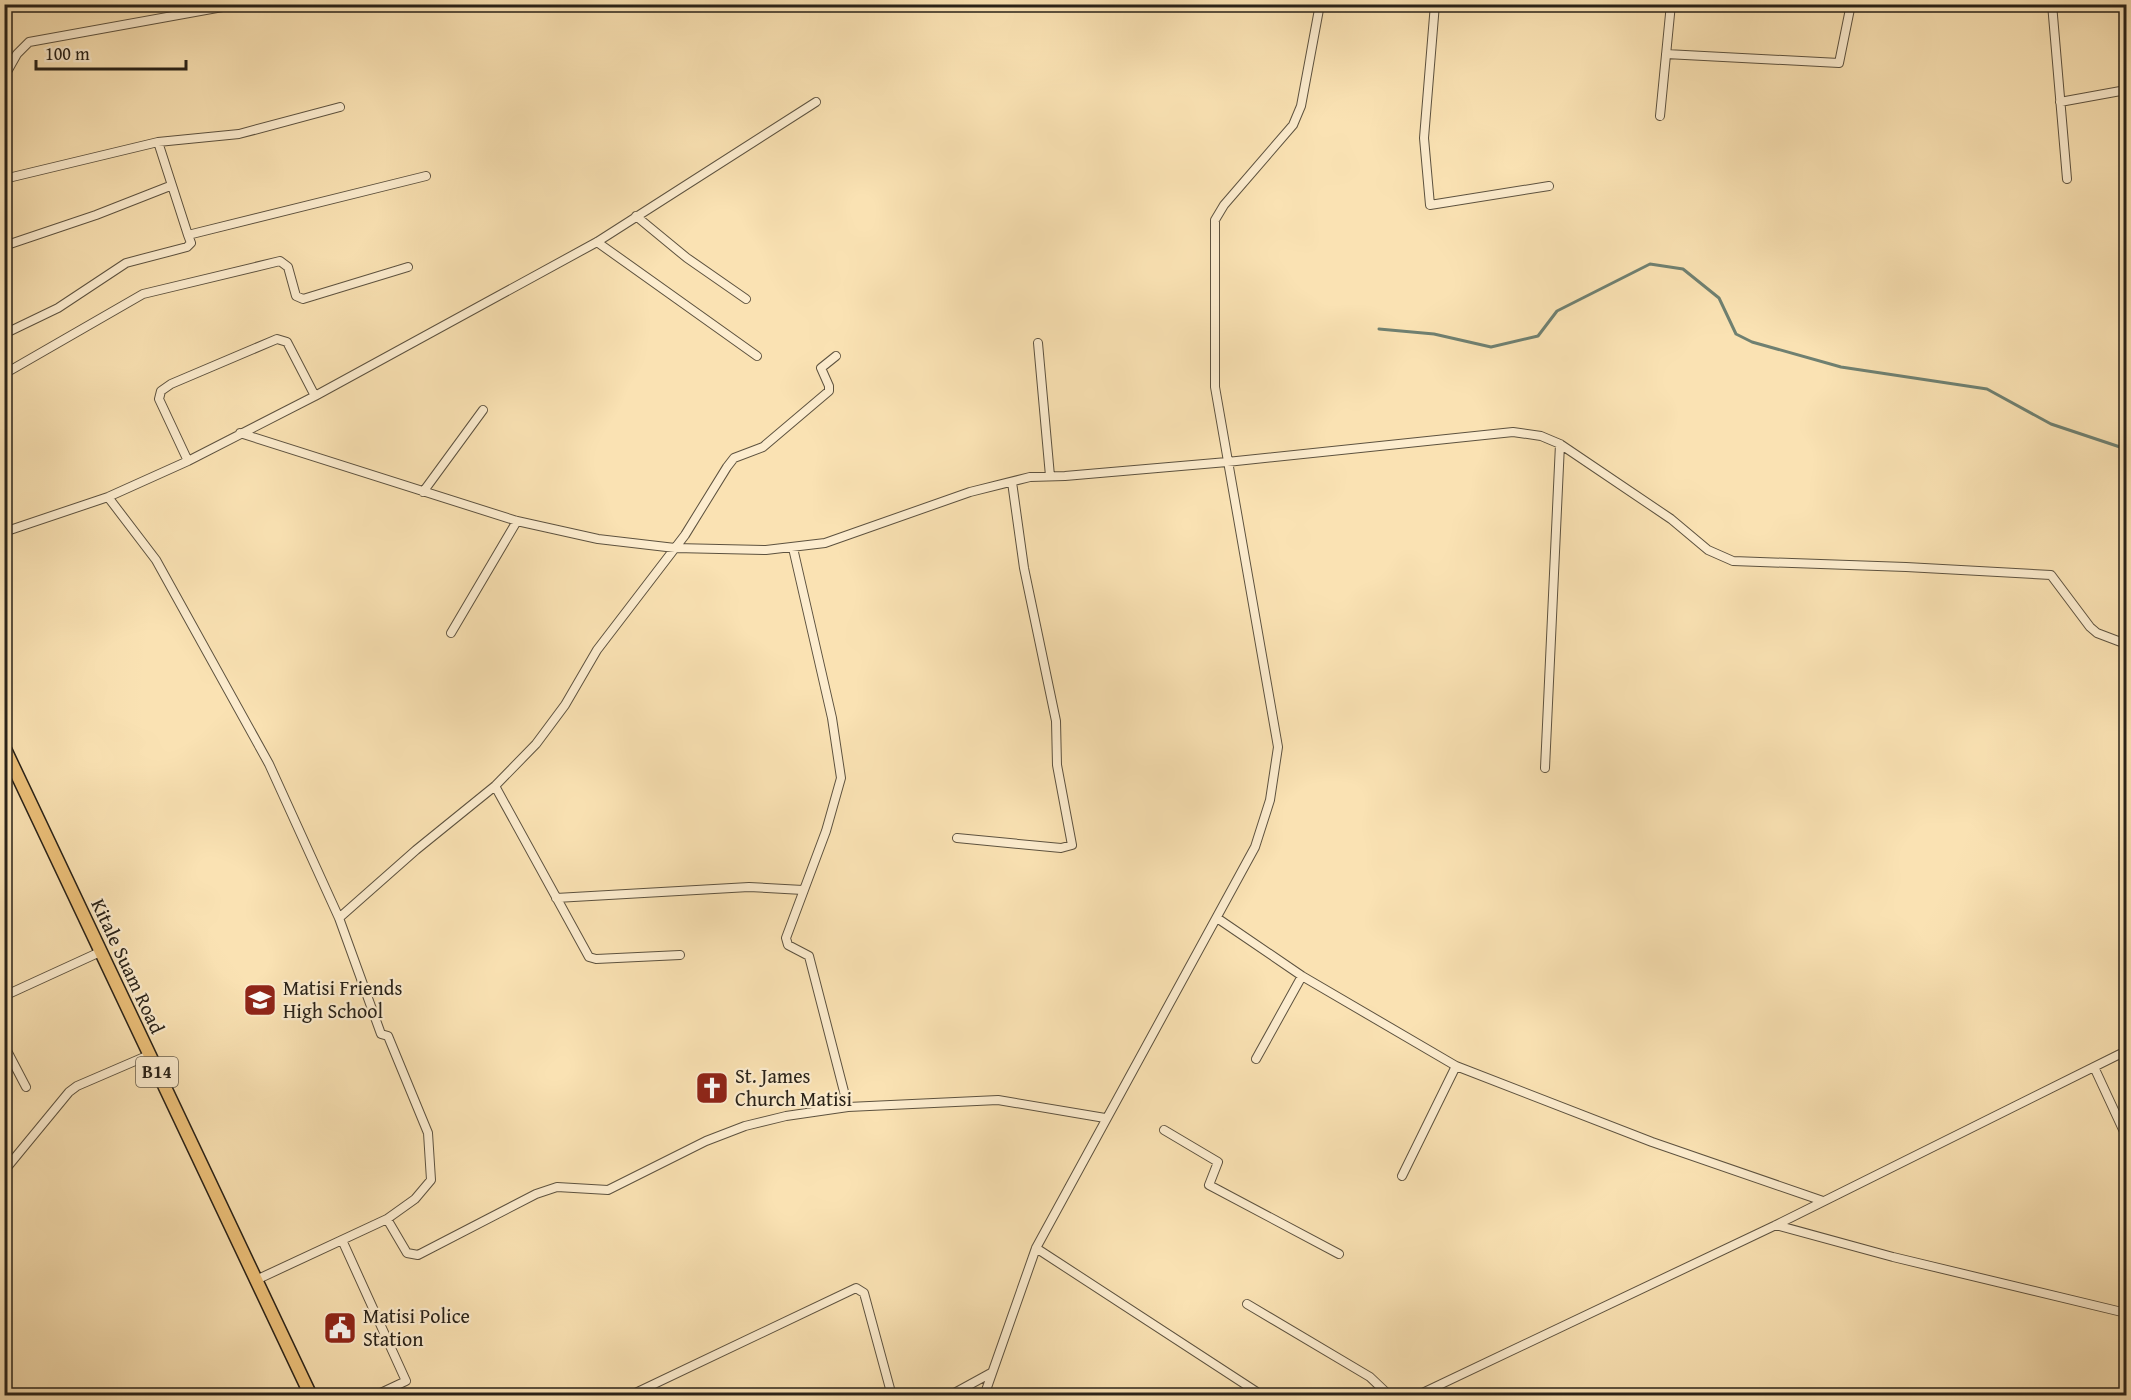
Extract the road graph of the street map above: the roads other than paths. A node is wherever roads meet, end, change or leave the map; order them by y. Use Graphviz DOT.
graph roads {
  1 [pos="239,4"];
  2 [pos="1320,4"];
  3 [pos="1435,4"];
  4 [pos="1671,4"];
  5 [pos="1851,4"];
  6 [pos="2052,4"];
  7 [pos="1666,54"];
  8 [pos="4,77"];
  9 [pos="2127,90"];
  10 [pos="816,102"];
  11 [pos="2060,102"];
  12 [pos="340,107"];
  13 [pos="1660,116"];
  14 [pos="158,142"];
  15 [pos="426,176"];
  16 [pos="4,179"];
  17 [pos="2067,179"];
  18 [pos="171,186"];
  19 [pos="1549,186"];
  20 [pos="636,216"];
  21 [pos="188,235"];
  22 [pos="597,242"];
  23 [pos="4,246"];
  24 [pos="408,267"];
  25 [pos="746,299"];
  26 [pos="4,334"];
  27 [pos="1038,343"];
  28 [pos="757,356"];
  29 [pos="836,356"];
  30 [pos="4,374"];
  31 [pos="315,396"];
  32 [pos="483,410"];
  33 [pos="240,433"];
  34 [pos="1560,444"];
  35 [pos="188,461"];
  36 [pos="1227,462"];
  37 [pos="1050,476"];
  38 [pos="1012,482"];
  39 [pos="423,492"];
  40 [pos="108,497"];
  41 [pos="517,521"];
  42 [pos="4,532"];
  43 [pos="675,548"];
  44 [pos="793,548"];
  45 [pos="451,633"];
  46 [pos="2127,644"];
  47 [pos="4,747"];
  48 [pos="1545,768"];
  49 [pos="495,786"];
  50 [pos="957,838"];
  51 [pos="803,890"];
  52 [pos="556,898"];
  53 [pos="339,918"];
  54 [pos="1217,918"];
  55 [pos="100,952"];
  56 [pos="680,955"];
  57 [pos="1302,976"];
  58 [pos="4,996"];
  59 [pos="4,1045"];
  60 [pos="2127,1052"];
  61 [pos="149,1055"];
  62 [pos="1256,1059"];
  63 [pos="1456,1066"];
  64 [pos="2094,1067"];
  65 [pos="26,1087"];
  66 [pos="848,1107"];
  67 [pos="1105,1118"];
  68 [pos="1164,1130"];
  69 [pos="2127,1136"];
  70 [pos="4,1171"];
  71 [pos="1402,1176"];
  72 [pos="1822,1201"];
  73 [pos="387,1219"];
  74 [pos="1776,1225"];
  75 [pos="342,1240"];
  76 [pos="1036,1248"];
  77 [pos="1339,1254"];
  78 [pos="256,1280"];
  79 [pos="1247,1304"];
  80 [pos="2127,1313"];
  81 [pos="991,1373"];
  82 [pos="311,1395"];
  83 [pos="374,1395"];
  84 [pos="629,1395"];
  85 [pos="892,1395"];
  86 [pos="949,1395"];
  87 [pos="984,1395"];
  88 [pos="1263,1395"];
  89 [pos="1390,1395"];
  90 [pos="1416,1395"];
  1 -- 8 [label="street"];
  2 -- 36 [label="street"];
  3 -- 19 [label="street"];
  4 -- 7 [label="street"];
  5 -- 7 [label="street"];
  6 -- 11 [label="street"];
  7 -- 13 [label="street"];
  9 -- 11 [label="street"];
  10 -- 20 [label="street"];
  11 -- 17 [label="street"];
  12 -- 14 [label="street"];
  14 -- 16 [label="street"];
  14 -- 18 [label="street"];
  15 -- 21 [label="street"];
  18 -- 21 [label="street"];
  18 -- 23 [label="street"];
  20 -- 22 [label="street"];
  20 -- 25 [label="street"];
  21 -- 26 [label="street"];
  22 -- 28 [label="street"];
  22 -- 31 [label="street"];
  24 -- 30 [label="street"];
  27 -- 37 [label="street"];
  29 -- 43 [label="street"];
  31 -- 33 [label="street"];
  31 -- 35 [label="street"];
  32 -- 39 [label="street"];
  33 -- 35 [label="street"];
  33 -- 39 [label="street"];
  34 -- 36 [label="street"];
  34 -- 46 [label="street"];
  34 -- 48 [label="street"];
  35 -- 40 [label="street"];
  36 -- 37 [label="street"];
  36 -- 54 [label="street"];
  37 -- 38 [label="street"];
  38 -- 44 [label="street"];
  38 -- 50 [label="street"];
  39 -- 41 [label="street"];
  40 -- 42 [label="street"];
  40 -- 53 [label="street"];
  41 -- 43 [label="street"];
  41 -- 45 [label="street"];
  43 -- 44 [label="street"];
  43 -- 49 [label="street"];
  44 -- 51 [label="street"];
  47 -- 55 [label="highway, Kitale Suam Road / B14"];
  49 -- 52 [label="street"];
  49 -- 53 [label="street"];
  51 -- 52 [label="street"];
  51 -- 66 [label="street"];
  52 -- 56 [label="street"];
  53 -- 73 [label="street"];
  54 -- 57 [label="street"];
  54 -- 67 [label="street"];
  55 -- 58 [label="street"];
  55 -- 61 [label="highway, Kitale Suam Road / B14"];
  57 -- 62 [label="street"];
  57 -- 63 [label="street"];
  59 -- 65 [label="street"];
  60 -- 64 [label="street"];
  61 -- 70 [label="street"];
  61 -- 78 [label="highway, Kitale Suam Road / B14"];
  63 -- 71 [label="street"];
  63 -- 72 [label="street"];
  64 -- 69 [label="street"];
  64 -- 72 [label="street"];
  66 -- 67 [label="street"];
  66 -- 73 [label="street"];
  67 -- 76 [label="street"];
  68 -- 77 [label="street"];
  72 -- 74 [label="street"];
  73 -- 75 [label="street"];
  74 -- 80 [label="street"];
  74 -- 90 [label="street"];
  75 -- 78 [label="street"];
  75 -- 83 [label="street"];
  76 -- 81 [label="street"];
  76 -- 88 [label="street"];
  78 -- 82 [label="highway, Kitale Suam Road / B14"];
  79 -- 89 [label="street"];
  81 -- 86 [label="street"];
  81 -- 87 [label="street"];
  84 -- 85 [label="street"];
}
